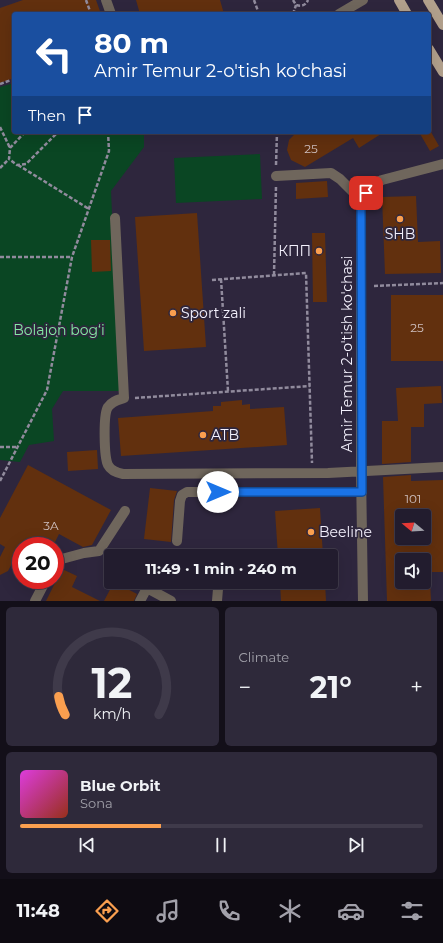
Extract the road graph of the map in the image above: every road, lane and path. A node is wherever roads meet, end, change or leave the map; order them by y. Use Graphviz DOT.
graph roads {
  1 [pos="86,0"];
  2 [pos="106,0"];
  3 [pos="254,0"];
  4 [pos="293,0"];
  5 [pos="308,0"];
  6 [pos="363,0"];
  7 [pos="399,0"];
  8 [pos="428,0"];
  9 [pos="296,5"];
  10 [pos="90,12"];
  11 [pos="110,12"];
  12 [pos="258,12"];
  13 [pos="294,12"];
  14 [pos="342,12"];
  15 [pos="406,12"];
  16 [pos="443,25"];
  17 [pos="431,52"];
  18 [pos="443,72"];
  19 [pos="12,80"];
  20 [pos="0,84"];
  21 [pos="0,127"];
  22 [pos="23,134"];
  23 [pos="56,134"];
  24 [pos="108,134"];
  25 [pos="277,134"];
  26 [pos="10,148"];
  27 [pos="9,159"];
  28 [pos="443,164"];
  29 [pos="17,165"];
  30 [pos="0,168"];
  31 [pos="276,176"];
  32 [pos="361,200"];
  33 [pos="89,209"];
  34 [pos="116,218"];
  35 [pos="0,257"];
  36 [pos="72,257"];
  37 [pos="274,275"];
  38 [pos="222,279"];
  39 [pos="212,280"];
  40 [pos="443,282"];
  41 [pos="374,286"];
  42 [pos="310,386"];
  43 [pos="228,391"];
  44 [pos="124,398"];
  45 [pos="0,447"];
  46 [pos="18,447"];
  47 [pos="443,467"];
  48 [pos="361,471"];
  49 [pos="313,473"];
  50 [pos="0,481"];
  51 [pos="362,492"];
  52 [pos="125,511"];
  53 [pos="176,541"];
  54 [pos="64,558"];
  55 [pos="42,589"];
  56 [pos="146,589"];
  57 [pos="149,589"];
  58 [pos="218,589"];
  59 [pos="36,601"];
  60 [pos="140,601"];
  61 [pos="171,601"];
  62 [pos="217,601"];
  63 [pos="363,601"];
  1 -- 10 [label="path"];
  2 -- 11 [label="street"];
  3 -- 12 [label="path"];
  4 -- 9 [label="path"];
  5 -- 9 [label="path"];
  6 -- 14 [label="street"];
  7 -- 15 [label="main road"];
  8 -- 16 [label="main road"];
  9 -- 13 [label="path"];
  17 -- 18 [label="main road"];
  19 -- 20 [label="path"];
  21 -- 26 [label="path"];
  22 -- 26 [label="path"];
  23 -- 29 [label="path"];
  24 -- 33 [label="path"];
  25 -- 31 [label="path"];
  26 -- 27 [label="path"];
  27 -- 29 [label="path"];
  27 -- 30 [label="path"];
  28 -- 32 [label="street"];
  29 -- 33 [label="path"];
  31 -- 32 [label="street"];
  31 -- 37 [label="path"];
  32 -- 48 [label="street, Amir Temur 2-o'tish ko'chasi"];
  33 -- 36 [label="path"];
  34 -- 44 [label="street"];
  35 -- 36 [label="path"];
  36 -- 46 [label="path"];
  37 -- 38 [label="path"];
  37 -- 42 [label="path"];
  38 -- 39 [label="path"];
  38 -- 43 [label="path"];
  40 -- 41 [label="path"];
  42 -- 43 [label="path"];
  42 -- 49 [label="path"];
  43 -- 44 [label="path"];
  44 -- 49 [label="street"];
  45 -- 46 [label="path"];
  46 -- 50 [label="path"];
  47 -- 48 [label="street"];
  48 -- 49 [label="street"];
  48 -- 51 [label="street, Amir Temur 2-o'tish ko'chasi"];
  51 -- 53 [label="street"];
  51 -- 63 [label="street, Amir Temur 2-o'tish ko'chasi"];
  52 -- 54 [label="street"];
  55 -- 59 [label="street"];
  56 -- 60 [label="street"];
  57 -- 61 [label="street"];
  58 -- 62 [label="street"];
}
